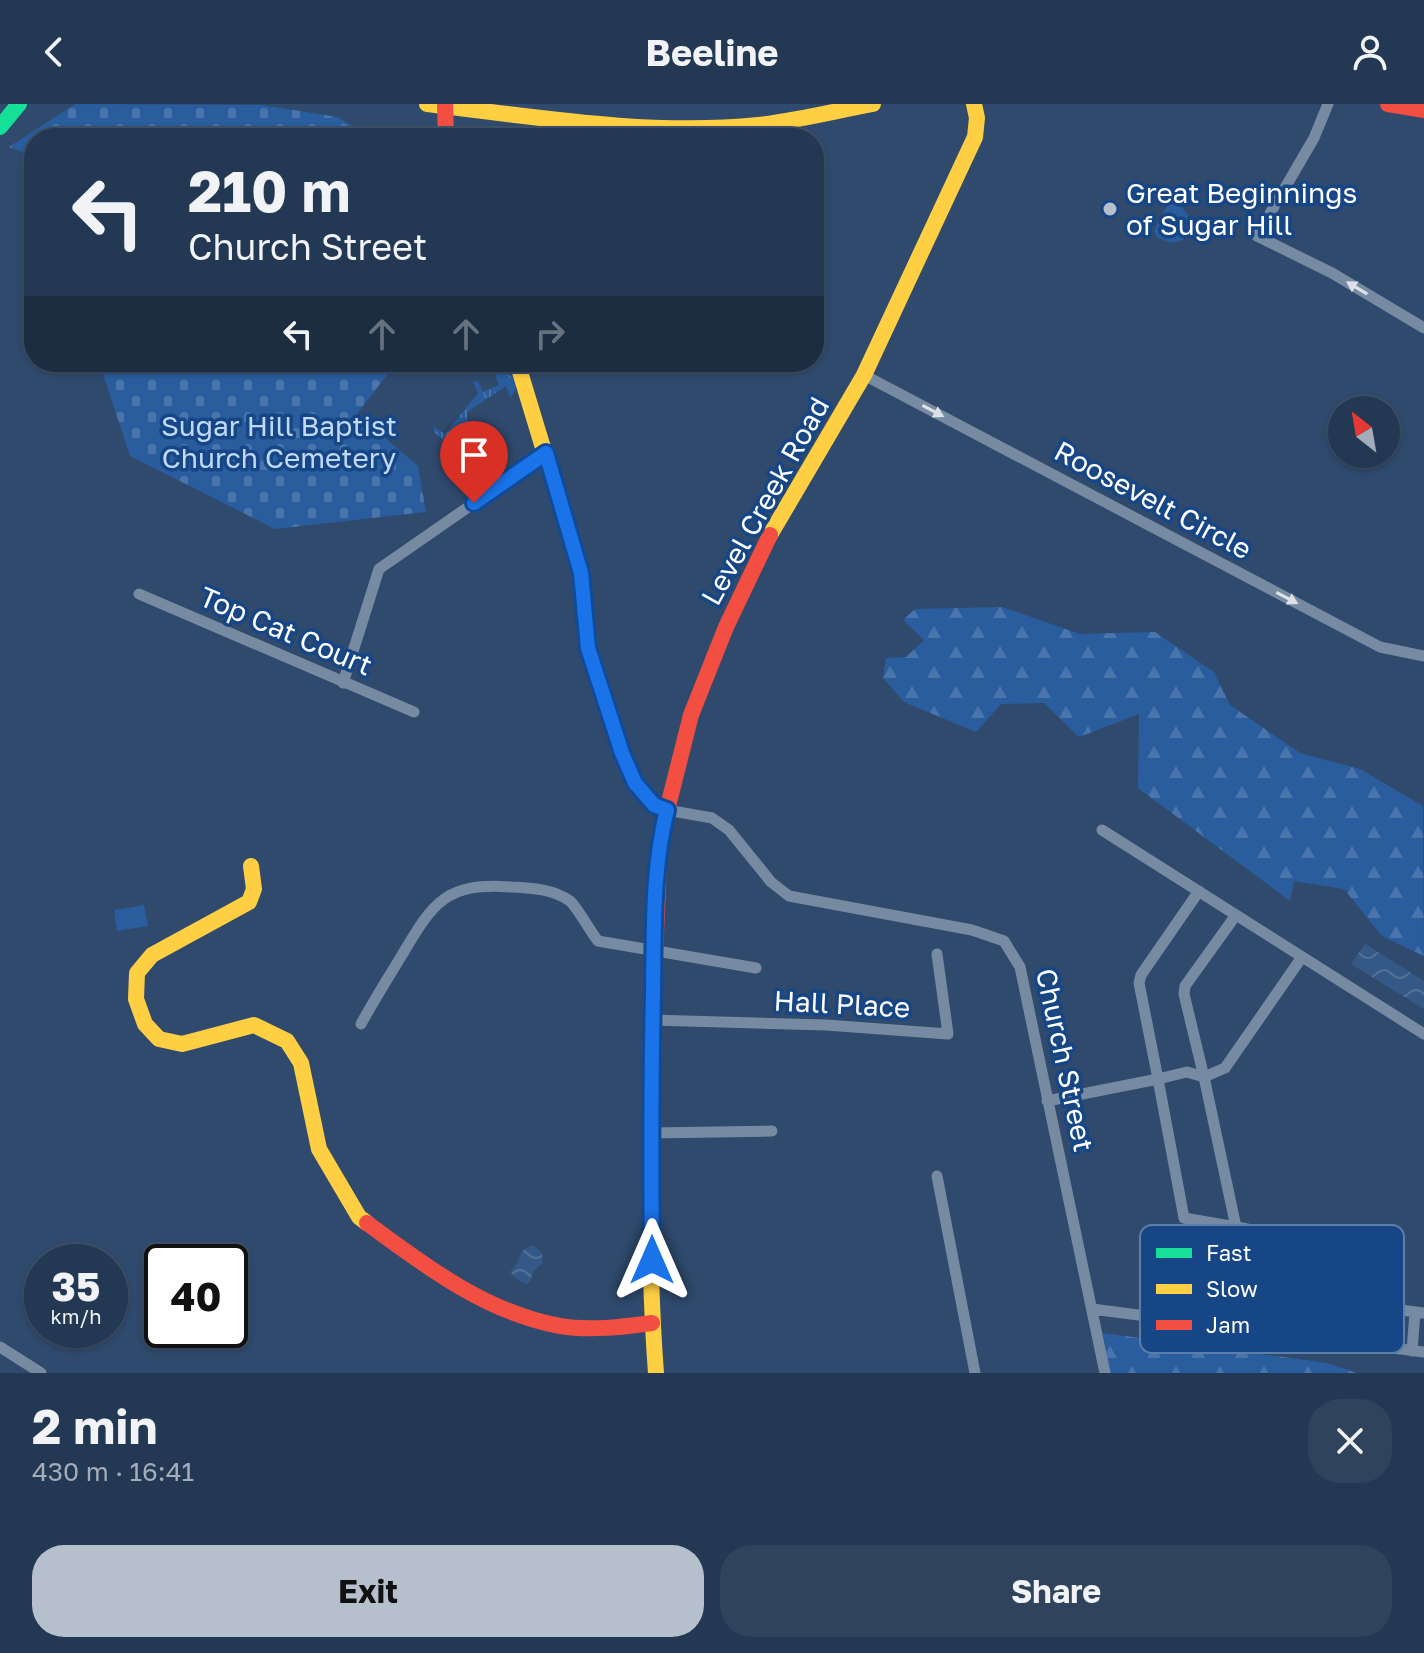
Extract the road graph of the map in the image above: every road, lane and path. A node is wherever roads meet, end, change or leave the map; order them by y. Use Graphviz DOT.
graph roads {
  1 [pos="2,104"];
  2 [pos="19,104"];
  3 [pos="427,104"];
  4 [pos="873,104"];
  5 [pos="974,104"];
  6 [pos="1328,104"];
  7 [pos="1388,104"];
  8 [pos="445,105"];
  9 [pos="1424,110"];
  10 [pos="0,114"];
  11 [pos="0,127"];
  12 [pos="446,128"];
  13 [pos="1424,328"];
  14 [pos="520,372"];
  15 [pos="864,375"];
  16 [pos="546,453"];
  17 [pos="139,594"];
  18 [pos="1424,656"];
  19 [pos="343,683"];
  20 [pos="414,712"];
  21 [pos="660,807"];
  22 [pos="1102,830"];
  23 [pos="251,866"];
  24 [pos="1199,891"];
  25 [pos="1236,915"];
  26 [pos="654,951"];
  27 [pos="937,954"];
  28 [pos="1302,957"];
  29 [pos="756,968"];
  30 [pos="652,1020"];
  31 [pos="361,1024"];
  32 [pos="1424,1034"];
  33 [pos="1204,1077"];
  34 [pos="1158,1079"];
  35 [pos="1047,1101"];
  36 [pos="772,1131"];
  37 [pos="651,1133"];
  38 [pos="937,1176"];
  39 [pos="1224,1225"];
  40 [pos="1236,1225"];
  41 [pos="1092,1309"];
  42 [pos="1420,1313"];
  43 [pos="1140,1315"];
  44 [pos="652,1323"];
  45 [pos="0,1347"];
  46 [pos="1418,1352"];
  47 [pos="41,1373"];
  48 [pos="656,1373"];
  49 [pos="975,1373"];
  50 [pos="1105,1373"];
  1 -- 10 [label="street"];
  2 -- 11 [label="street"];
  3 -- 8 [label="street"];
  4 -- 8 [label="street"];
  5 -- 15 [label="street, Level Creek Road"];
  13 -- 6 [label="street, one-way"];
  7 -- 9 [label="street"];
  8 -- 12 [label="street"];
  14 -- 16 [label="street"];
  15 -- 18 [label="street, Roosevelt Circle, one-way"];
  15 -- 21 [label="street, Level Creek Road"];
  16 -- 19 [label="street"];
  16 -- 21 [label="street"];
  17 -- 19 [label="street, Top Cat Court"];
  19 -- 20 [label="street, Top Cat Court"];
  21 -- 26 [label="street, Level Creek Road"];
  21 -- 35 [label="street, Church Street"];
  22 -- 24 [label="street"];
  23 -- 44 [label="street"];
  24 -- 25 [label="street"];
  24 -- 34 [label="street"];
  25 -- 28 [label="street"];
  25 -- 33 [label="street"];
  26 -- 29 [label="street"];
  26 -- 30 [label="street, Level Creek Road"];
  26 -- 31 [label="street"];
  27 -- 30 [label="street, Hall Place"];
  28 -- 32 [label="street"];
  28 -- 33 [label="street"];
  30 -- 37 [label="street, Level Creek Road"];
  33 -- 34 [label="street"];
  33 -- 40 [label="street"];
  34 -- 35 [label="street"];
  34 -- 39 [label="street"];
  35 -- 41 [label="street, Church Street"];
  36 -- 37 [label="street"];
  37 -- 44 [label="street, Level Creek Road"];
  38 -- 49 [label="street"];
  41 -- 43 [label="street"];
  41 -- 50 [label="street, Church Street"];
  42 -- 46 [label="street"];
  44 -- 48 [label="street, Level Creek Road"];
  45 -- 47 [label="street"];
}
